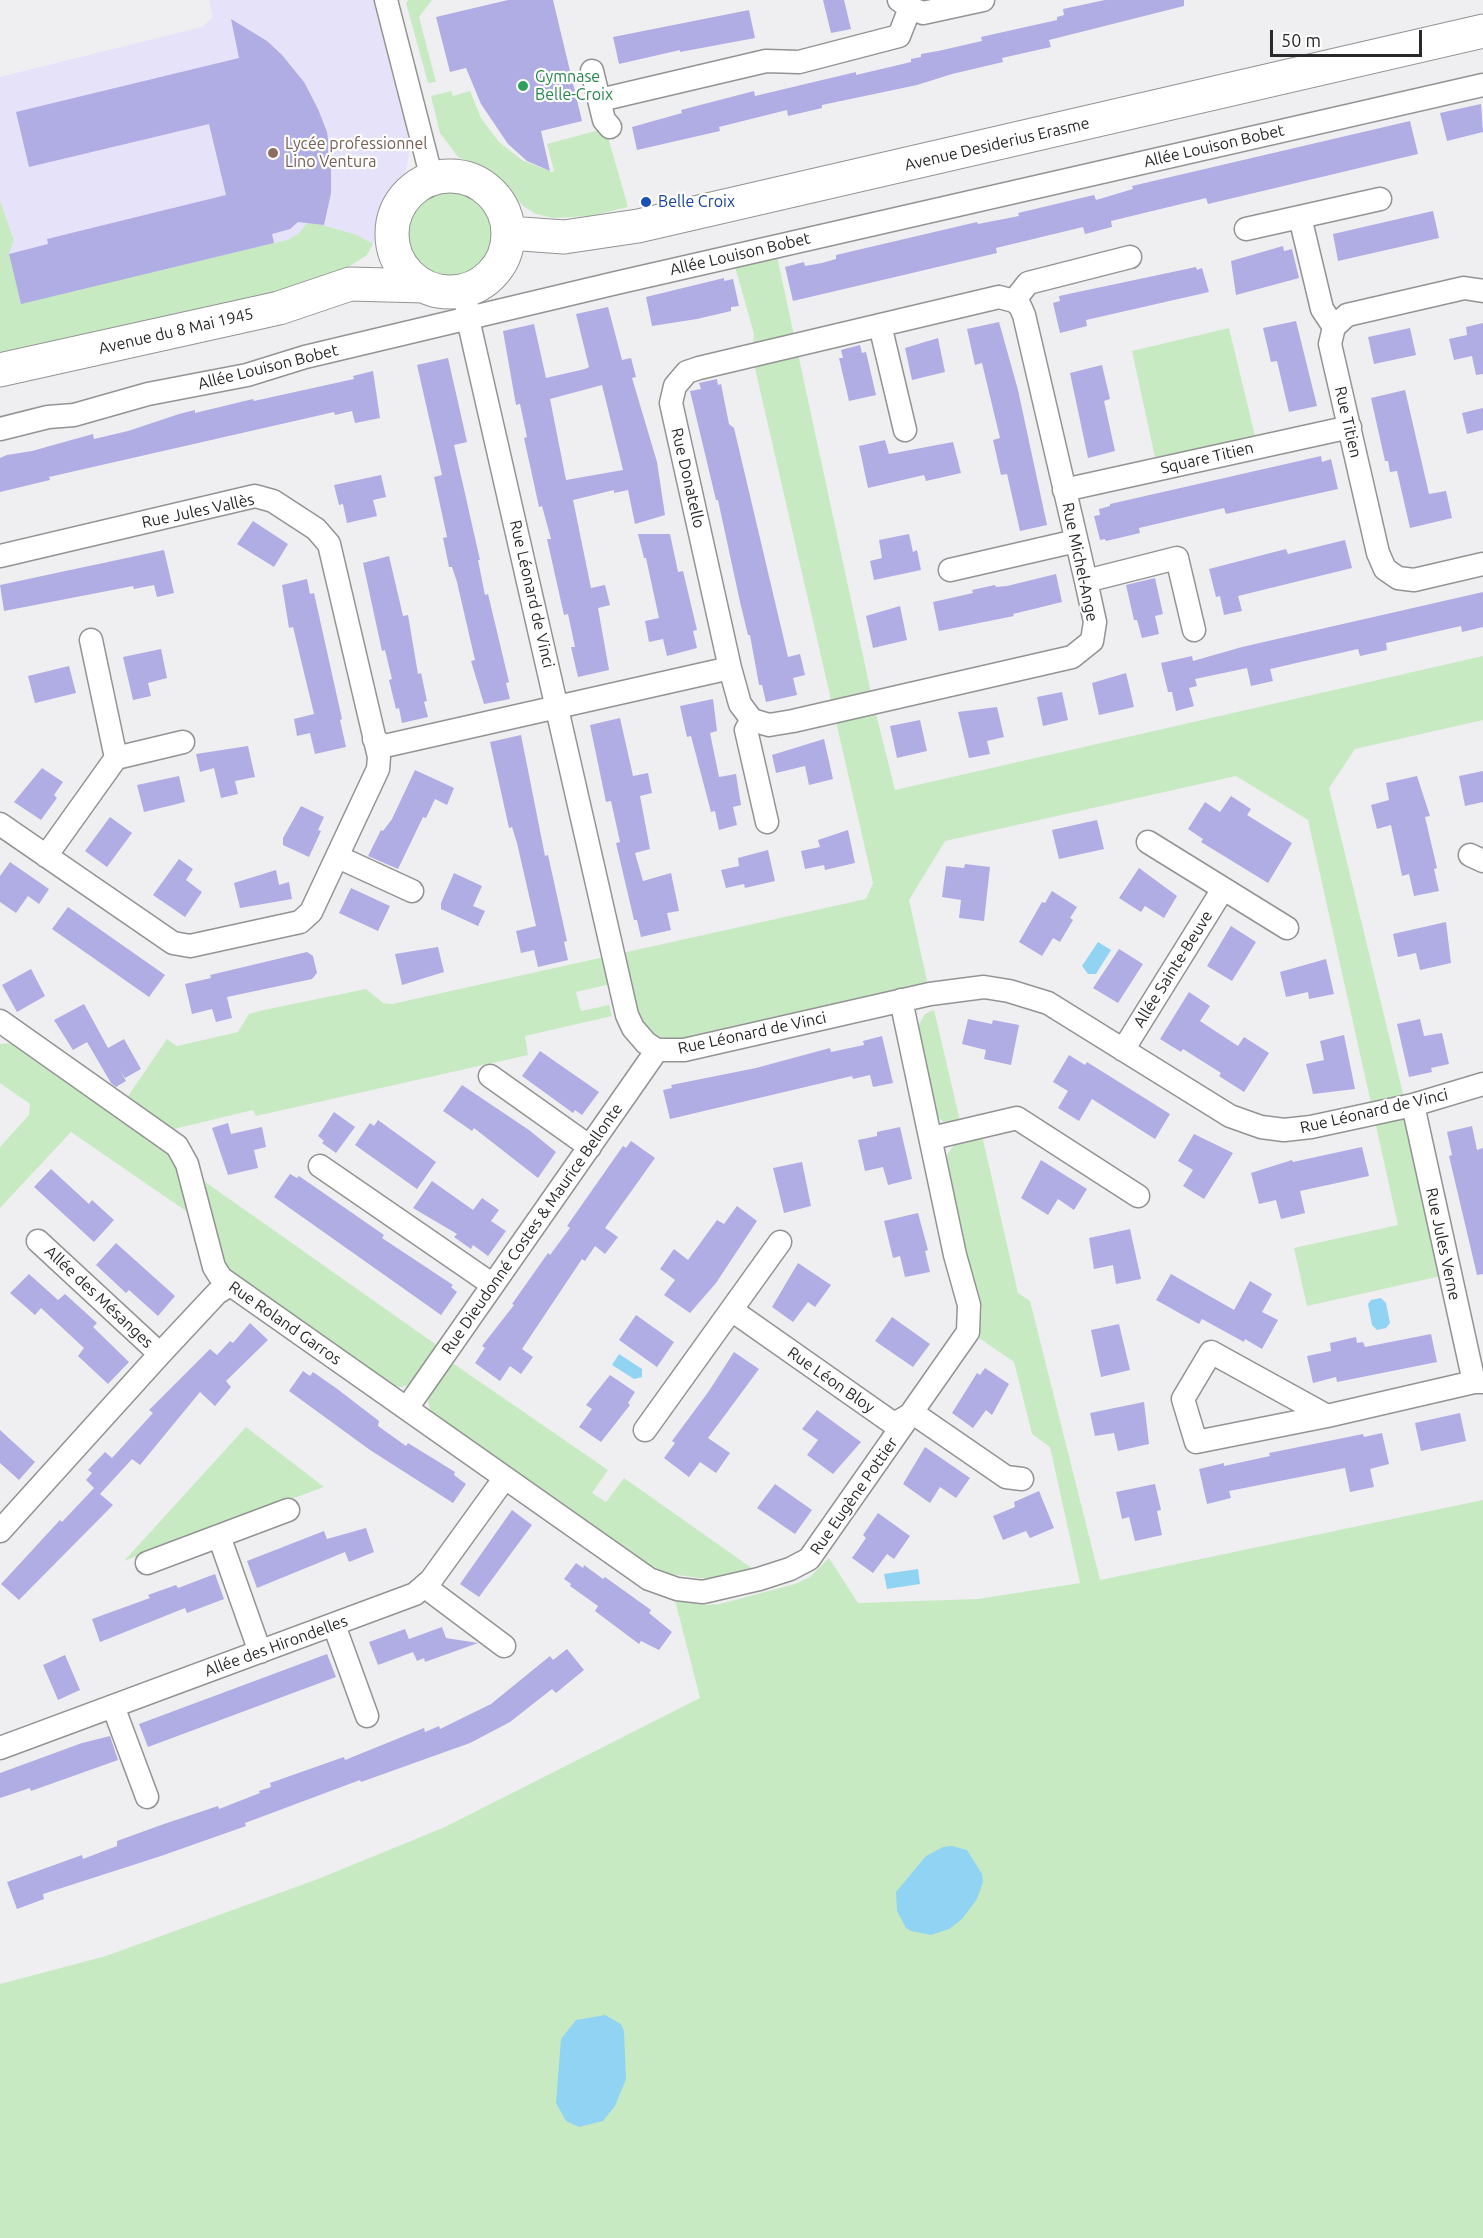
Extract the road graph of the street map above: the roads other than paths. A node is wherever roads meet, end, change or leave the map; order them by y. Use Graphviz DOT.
graph roads {
  1 [pos="386,0"];
  2 [pos="983,0"];
  3 [pos="904,4"];
  4 [pos="1483,31"];
  5 [pos="592,71"];
  6 [pos="1483,85"];
  7 [pos="600,100"];
  8 [pos="610,127"];
  9 [pos="432,179"];
  10 [pos="1380,199"];
  11 [pos="1300,217"];
  12 [pos="392,228"];
  13 [pos="1246,229"];
  14 [pos="508,232"];
  15 [pos="1130,257"];
  16 [pos="350,284"];
  17 [pos="424,286"];
  18 [pos="1483,291"];
  19 [pos="1014,302"];
  20 [pos="467,305"];
  21 [pos="880,325"];
  22 [pos="1334,327"];
  23 [pos="0,370"];
  24 [pos="1350,427"];
  25 [pos="0,429"];
  26 [pos="905,430"];
  27 [pos="1064,490"];
  28 [pos="1076,540"];
  29 [pos="0,556"];
  30 [pos="1483,564"];
  31 [pos="950,570"];
  32 [pos="1086,581"];
  33 [pos="1194,630"];
  34 [pos="91,640"];
  35 [pos="730,668"];
  36 [pos="558,706"];
  37 [pos="752,720"];
  38 [pos="374,739"];
  39 [pos="183,742"];
  40 [pos="116,758"];
  41 [pos="767,822"];
  42 [pos="0,824"];
  43 [pos="1148,842"];
  44 [pos="46,856"];
  45 [pos="338,857"];
  46 [pos="1223,889"];
  47 [pos="412,891"];
  48 [pos="1287,928"];
  49 [pos="901,1000"];
  50 [pos="1,1023"];
  51 [pos="657,1050"];
  52 [pos="1123,1050"];
  53 [pos="490,1076"];
  54 [pos="1483,1084"];
  55 [pos="1413,1105"];
  56 [pos="932,1138"];
  57 [pos="590,1147"];
  58 [pos="320,1166"];
  59 [pos="1138,1196"];
  60 [pos="38,1241"];
  61 [pos="780,1242"];
  62 [pos="230,1285"];
  63 [pos="493,1285"];
  64 [pos="733,1311"];
  65 [pos="160,1354"];
  66 [pos="1479,1382"];
  67 [pos="406,1408"];
  68 [pos="913,1413"];
  69 [pos="1328,1416"];
  70 [pos="645,1430"];
  71 [pos="504,1479"];
  72 [pos="1022,1479"];
  73 [pos="288,1510"];
  74 [pos="5,1515"];
  75 [pos="219,1536"];
  76 [pos="147,1563"];
  77 [pos="424,1586"];
  78 [pos="334,1625"];
  79 [pos="504,1646"];
  80 [pos="261,1652"];
  81 [pos="113,1706"];
  82 [pos="368,1716"];
  83 [pos="0,1748"];
  84 [pos="147,1797"];
  1 -- 9 [label="street"];
  2 -- 3 [label="street"];
  3 -- 7 [label="street"];
  4 -- 14 [label="main road, Avenue Desiderius Erasme"];
  5 -- 7 [label="street"];
  6 -- 20 [label="street, Allée Louison Bobet"];
  7 -- 8 [label="street"];
  9 -- 12 [label="main road"];
  9 -- 14 [label="main road"];
  10 -- 11 [label="street"];
  11 -- 13 [label="street"];
  11 -- 22 [label="street"];
  12 -- 16 [label="main road"];
  12 -- 17 [label="main road"];
  14 -- 20 [label="main road"];
  15 -- 19 [label="street"];
  16 -- 17 [label="main road"];
  16 -- 23 [label="main road, Avenue du 8 Mai 1945"];
  17 -- 20 [label="main road"];
  18 -- 22 [label="street"];
  19 -- 21 [label="street"];
  19 -- 27 [label="street, Rue Michel-Ange"];
  20 -- 25 [label="street, Allée Louison Bobet"];
  20 -- 36 [label="street, Rue Léonard de Vinci"];
  21 -- 26 [label="street"];
  21 -- 35 [label="street, Rue Donatello"];
  22 -- 24 [label="street, Rue Titien"];
  24 -- 27 [label="street, Square Titien"];
  24 -- 30 [label="street, Rue Titien"];
  27 -- 28 [label="street, Rue Michel-Ange"];
  28 -- 31 [label="street"];
  28 -- 32 [label="street, Rue Michel-Ange"];
  29 -- 38 [label="street, Rue Jules Vallès"];
  32 -- 33 [label="street"];
  32 -- 37 [label="street, Rue Michel-Ange"];
  34 -- 40 [label="street"];
  35 -- 36 [label="street"];
  35 -- 37 [label="street"];
  36 -- 38 [label="street"];
  36 -- 51 [label="street, Rue Léonard de Vinci"];
  37 -- 41 [label="street"];
  38 -- 45 [label="street, Rue Jules Vallès"];
  39 -- 40 [label="street"];
  40 -- 44 [label="street"];
  42 -- 44 [label="street, Rue Jules Vallès"];
  43 -- 46 [label="street"];
  44 -- 45 [label="street, Rue Jules Vallès"];
  45 -- 47 [label="street"];
  46 -- 48 [label="street"];
  46 -- 52 [label="street, Allée Sainte-Beuve"];
  49 -- 51 [label="street, Rue Léonard de Vinci"];
  49 -- 52 [label="street, Rue Léonard de Vinci"];
  49 -- 56 [label="street, Rue Eugène Pottier"];
  50 -- 62 [label="street, Rue Roland Garros"];
  51 -- 57 [label="street, Rue Dieudonné Costes & Maurice Bellonte"];
  52 -- 55 [label="street, Rue Léonard de Vinci"];
  53 -- 57 [label="street"];
  54 -- 55 [label="street, Rue Léonard de Vinci"];
  55 -- 66 [label="street, Rue Jules Verne"];
  56 -- 59 [label="street"];
  56 -- 68 [label="street, Rue Eugène Pottier"];
  57 -- 63 [label="street, Rue Dieudonné Costes & Maurice Bellonte"];
  58 -- 63 [label="street"];
  60 -- 65 [label="street, Allée des Mésanges"];
  61 -- 64 [label="street"];
  62 -- 65 [label="street"];
  62 -- 67 [label="street, Rue Roland Garros"];
  63 -- 67 [label="street, Rue Dieudonné Costes & Maurice Bellonte"];
  64 -- 68 [label="street, Rue Léon Bloy"];
  64 -- 70 [label="street"];
  65 -- 74 [label="street"];
  66 -- 69 [label="street, Rue Jules Verne"];
  67 -- 71 [label="street, Rue Eugène Pottier"];
  68 -- 71 [label="street, Rue Eugène Pottier"];
  68 -- 72 [label="street"];
  69 -- 69 [label="street, Rue Jules Verne"];
  71 -- 77 [label="street, Allée des Hirondelles"];
  73 -- 75 [label="street"];
  75 -- 76 [label="street"];
  75 -- 80 [label="street"];
  77 -- 78 [label="street, Allée des Hirondelles"];
  77 -- 79 [label="street"];
  78 -- 80 [label="street, Allée des Hirondelles"];
  78 -- 82 [label="street"];
  80 -- 81 [label="street, Allée des Hirondelles"];
  81 -- 83 [label="street, Allée des Hirondelles"];
  81 -- 84 [label="street"];
}
